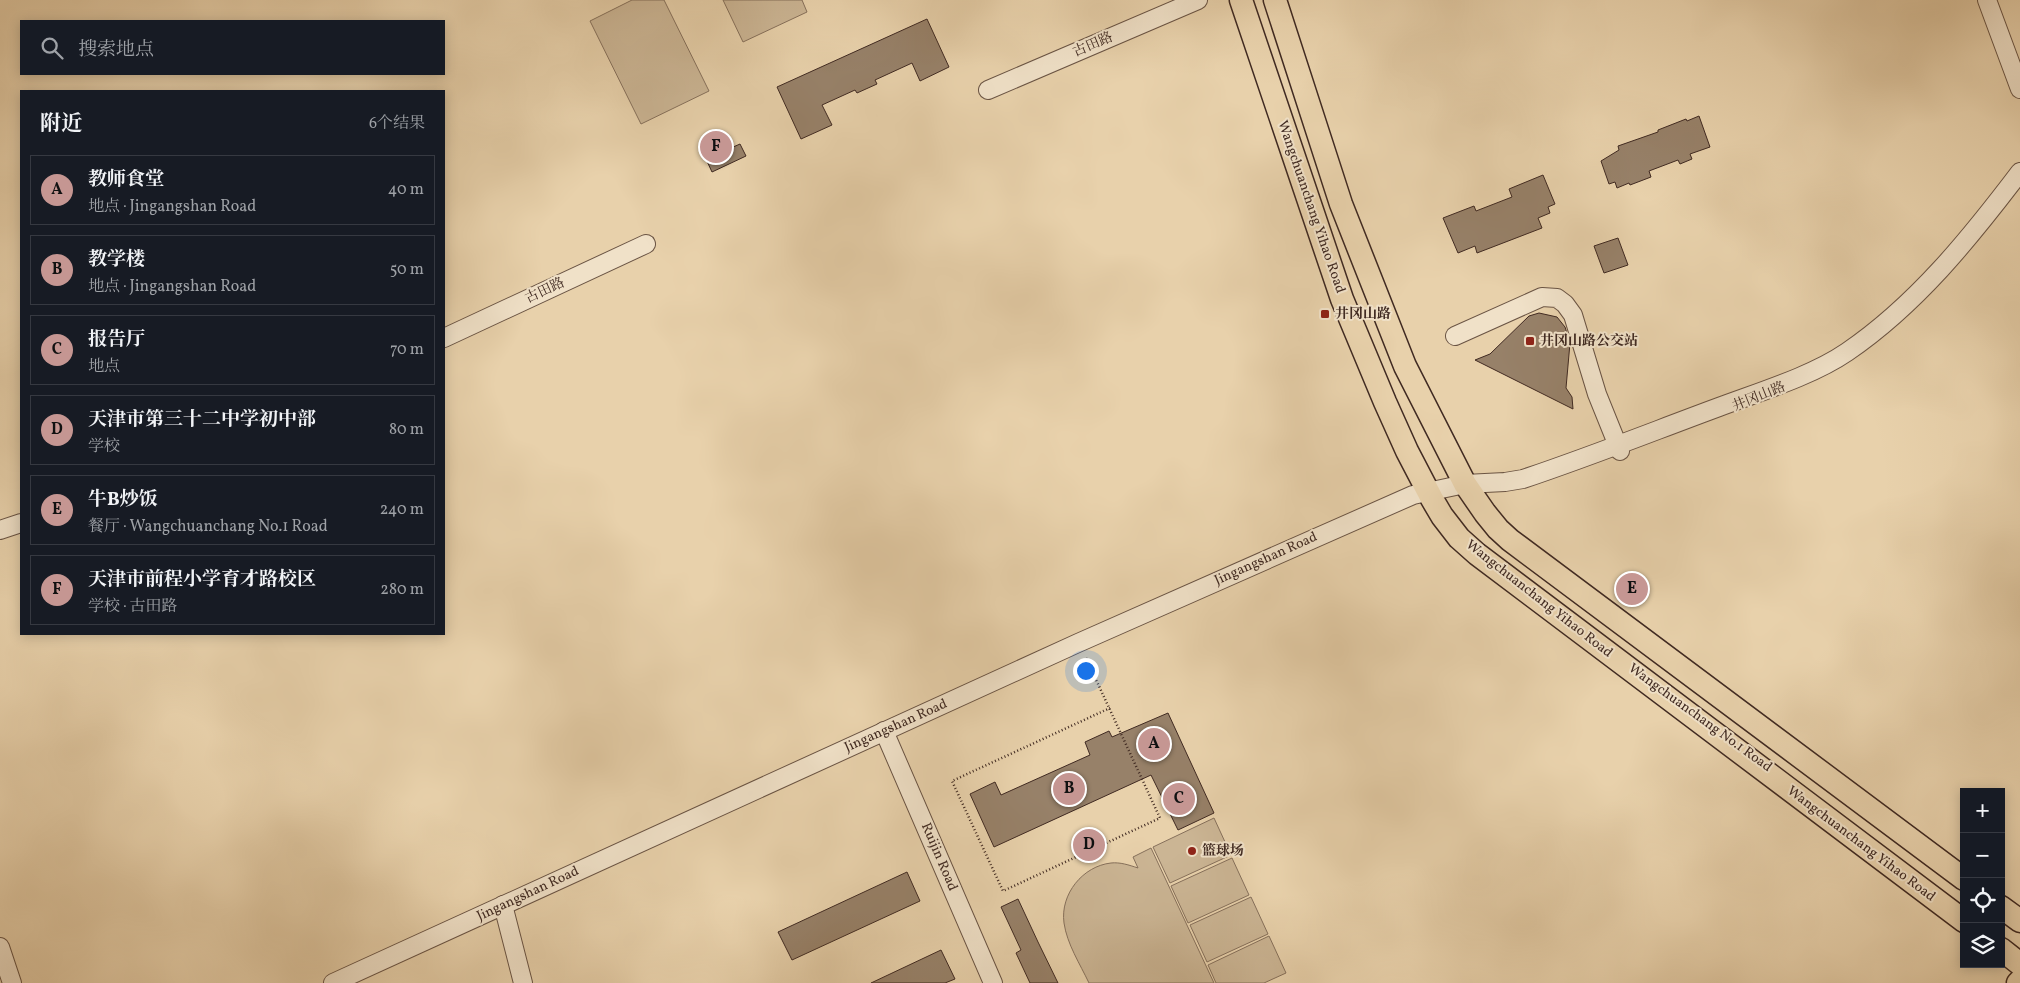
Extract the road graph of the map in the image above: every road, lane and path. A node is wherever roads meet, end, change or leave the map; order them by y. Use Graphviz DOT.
graph roads {
  1 [pos="1198,0"];
  2 [pos="1241,0"];
  3 [pos="1275,0"];
  4 [pos="1987,0"];
  5 [pos="2020,89"];
  6 [pos="988,90"];
  7 [pos="2020,172"];
  8 [pos="2020,182"];
  9 [pos="646,244"];
  10 [pos="1455,336"];
  11 [pos="445,338"];
  12 [pos="1438,430"];
  13 [pos="1619,448"];
  14 [pos="1468,488"];
  15 [pos="1430,495"];
  16 [pos="20,523"];
  17 [pos="0,530"];
  18 [pos="1510,540"];
  19 [pos="1082,650"];
  20 [pos="1110,708"];
  21 [pos="886,734"];
  22 [pos="1960,869"];
  23 [pos="1963,878"];
  24 [pos="2005,901"];
  25 [pos="504,908"];
  26 [pos="2005,910"];
  27 [pos="2020,912"];
  28 [pos="1960,917"];
  29 [pos="2020,921"];
  30 [pos="0,947"];
  31 [pos="2005,952"];
  32 [pos="2020,964"];
  33 [pos="12,983"];
  34 [pos="333,983"];
  35 [pos="350,983"];
  36 [pos="523,983"];
  37 [pos="993,983"];
  1 -- 6 [label="street, 古田路"];
  2 -- 15 [label="main road, Wangchuanchang Yihao Road"];
  3 -- 14 [label="main road"];
  4 -- 5 [label="street"];
  7 -- 13 [label="street, 井冈山路"];
  8 -- 13 [label="street, 井冈山路"];
  9 -- 11 [label="street, 古田路"];
  10 -- 13 [label="street"];
  12 -- 14 [label="main road"];
  13 -- 14 [label="street, 井冈山路"];
  14 -- 15 [label="street, 井冈山路"];
  14 -- 18 [label="main road, Wangchuanchang Yihao Road"];
  15 -- 19 [label="street, Jingangshan Road"];
  15 -- 21 [label="street, Jingangshan Road"];
  15 -- 28 [label="main road, Wangchuanchang Yihao Road"];
  16 -- 17 [label="street"];
  18 -- 22 [label="main road"];
  18 -- 23 [label="main road, Wangchuanchang Yihao Road"];
  19 -- 20 [label="path"];
  19 -- 21 [label="street, Jingangshan Road"];
  20 -- 20 [label="path"];
  21 -- 25 [label="street, Jingangshan Road"];
  21 -- 37 [label="street, Ruijin Road"];
  24 -- 27 [label="main road"];
  25 -- 34 [label="street, Jingangshan Road"];
  25 -- 35 [label="street, Jingangshan Road"];
  25 -- 36 [label="street"];
  26 -- 29 [label="main road"];
  30 -- 33 [label="street"];
  31 -- 32 [label="main road"];
}
